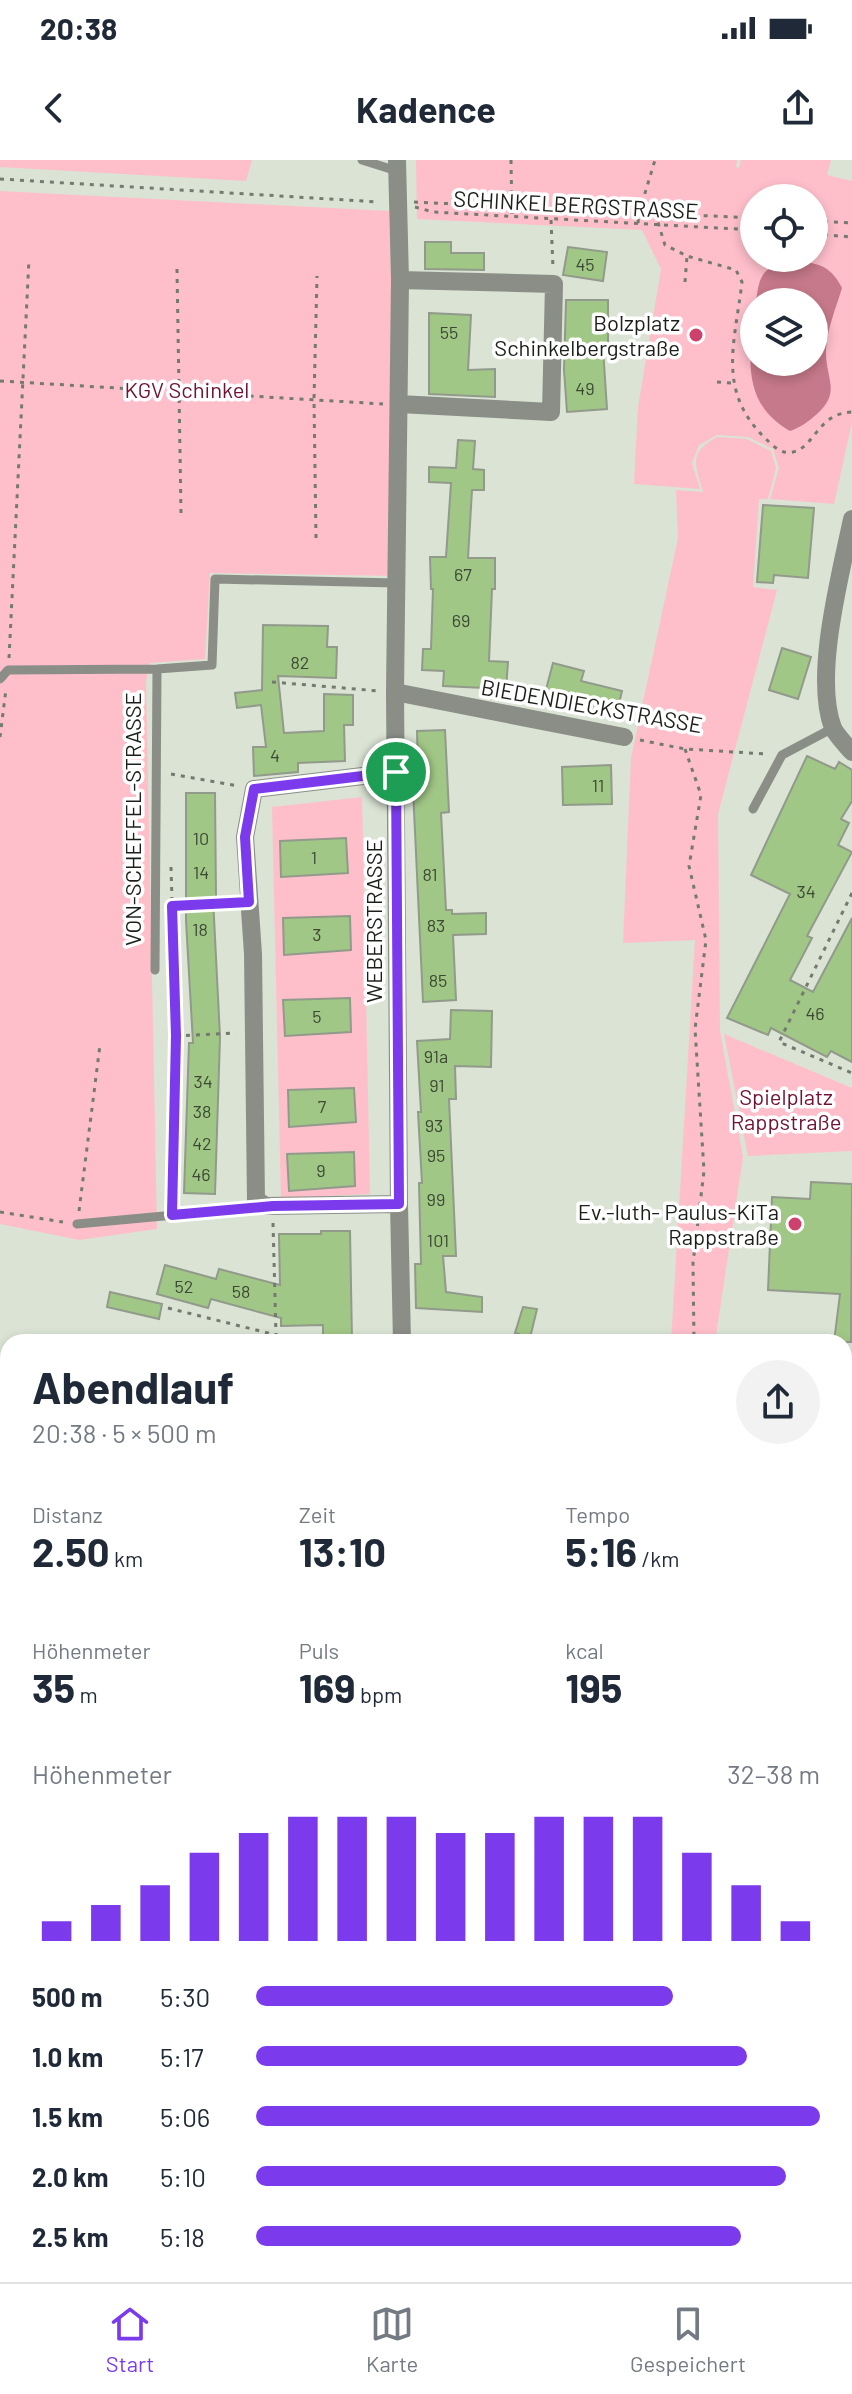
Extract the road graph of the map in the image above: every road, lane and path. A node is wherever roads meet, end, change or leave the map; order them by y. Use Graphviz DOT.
graph roads {
  1 [pos="362,160"];
  2 [pos="511,160"];
  3 [pos="655,160"];
  4 [pos="397,165"];
  5 [pos="0,179"];
  6 [pos="398,203"];
  7 [pos="511,207"];
  8 [pos="639,213"];
  9 [pos="655,213"];
  10 [pos="512,216"];
  11 [pos="740,217"];
  12 [pos="551,218"];
  13 [pos="828,222"];
  14 [pos="638,223"];
  15 [pos="852,223"];
  16 [pos="659,224"];
  17 [pos="740,229"];
  18 [pos="828,235"];
  19 [pos="852,237"];
  20 [pos="687,256"];
  21 [pos="29,259"];
  22 [pos="177,269"];
  23 [pos="317,276"];
  24 [pos="400,280"];
  25 [pos="685,282"];
  26 [pos="554,284"];
  27 [pos="0,381"];
  28 [pos="22,382"];
  29 [pos="717,382"];
  30 [pos="732,383"];
  31 [pos="181,391"];
  32 [pos="314,400"];
  33 [pos="399,404"];
  34 [pos="852,412"];
  35 [pos="181,513"];
  36 [pos="852,519"];
  37 [pos="316,538"];
  38 [pos="396,583"];
  39 [pos="157,669"];
  40 [pos="8,670"];
  41 [pos="0,679"];
  42 [pos="272,682"];
  43 [pos="395,692"];
  44 [pos="833,728"];
  45 [pos="0,737"];
  46 [pos="624,737"];
  47 [pos="685,749"];
  48 [pos="852,752"];
  49 [pos="782,755"];
  50 [pos="396,772"];
  51 [pos="169,774"];
  52 [pos="254,789"];
  53 [pos="753,809"];
  54 [pos="171,862"];
  55 [pos="852,893"];
  56 [pos="249,902"];
  57 [pos="172,906"];
  58 [pos="155,970"];
  59 [pos="254,1032"];
  60 [pos="176,1036"];
  61 [pos="100,1045"];
  62 [pos="852,1073"];
  63 [pos="399,1204"];
  64 [pos="270,1206"];
  65 [pos="0,1212"];
  66 [pos="172,1215"];
  67 [pos="77,1224"];
  68 [pos="168,1308"];
  69 [pos="272,1334"];
  70 [pos="276,1334"];
  71 [pos="402,1334"];
  72 [pos="694,1334"];
  1 -- 4 [label="lane"];
  2 -- 7 [label="path"];
  3 -- 8 [label="path"];
  4 -- 6 [label="street, WEBERSTRASSE"];
  5 -- 6 [label="path, SCHINKELBERGSTRASSE"];
  6 -- 7 [label="path, SCHINKELBERGSTRASSE"];
  6 -- 10 [label="path, SCHINKELBERGSTRASSE"];
  6 -- 24 [label="street, WEBERSTRASSE"];
  7 -- 8 [label="path, SCHINKELBERGSTRASSE"];
  7 -- 10 [label="path"];
  8 -- 9 [label="path, SCHINKELBERGSTRASSE"];
  8 -- 14 [label="path"];
  9 -- 11 [label="path, SCHINKELBERGSTRASSE"];
  9 -- 16 [label="path"];
  10 -- 12 [label="path, SCHINKELBERGSTRASSE"];
  12 -- 14 [label="path, SCHINKELBERGSTRASSE"];
  12 -- 26 [label="path"];
  13 -- 15 [label="path"];
  14 -- 16 [label="path, SCHINKELBERGSTRASSE"];
  16 -- 17 [label="path, SCHINKELBERGSTRASSE"];
  16 -- 20 [label="path"];
  18 -- 19 [label="path"];
  20 -- 25 [label="path"];
  20 -- 30 [label="path"];
  21 -- 28 [label="path"];
  22 -- 31 [label="path"];
  23 -- 32 [label="path"];
  24 -- 26 [label="street"];
  24 -- 33 [label="street, WEBERSTRASSE"];
  26 -- 33 [label="street"];
  27 -- 28 [label="path"];
  28 -- 31 [label="path"];
  28 -- 40 [label="path"];
  29 -- 30 [label="path"];
  30 -- 34 [label="path"];
  31 -- 32 [label="path"];
  31 -- 35 [label="path"];
  32 -- 33 [label="path"];
  32 -- 37 [label="path"];
  33 -- 38 [label="street, WEBERSTRASSE"];
  36 -- 44 [label="street"];
  38 -- 39 [label="lane"];
  38 -- 43 [label="street, WEBERSTRASSE"];
  39 -- 40 [label="lane"];
  39 -- 58 [label="lane, VON-SCHEFFEL-STRASSE"];
  40 -- 41 [label="lane"];
  40 -- 45 [label="path"];
  42 -- 43 [label="path"];
  43 -- 46 [label="street, BIEDENDIECKSTRASSE"];
  43 -- 50 [label="street, WEBERSTRASSE"];
  44 -- 48 [label="street"];
  44 -- 49 [label="lane"];
  46 -- 47 [label="path, BIEDENDIECKSTRASSE"];
  47 -- 49 [label="path, BIEDENDIECKSTRASSE"];
  47 -- 72 [label="path"];
  49 -- 53 [label="lane"];
  50 -- 52 [label="street"];
  50 -- 63 [label="street, WEBERSTRASSE"];
  51 -- 52 [label="path"];
  52 -- 56 [label="street"];
  54 -- 57 [label="path"];
  55 -- 62 [label="path"];
  56 -- 57 [label="path"];
  56 -- 59 [label="street"];
  57 -- 60 [label="path"];
  59 -- 60 [label="path"];
  59 -- 64 [label="street"];
  60 -- 66 [label="path"];
  61 -- 67 [label="path"];
  63 -- 64 [label="street"];
  63 -- 71 [label="street, WEBERSTRASSE"];
  64 -- 66 [label="lane"];
  64 -- 70 [label="path"];
  65 -- 67 [label="path"];
  66 -- 67 [label="lane"];
  68 -- 69 [label="path"];
}
